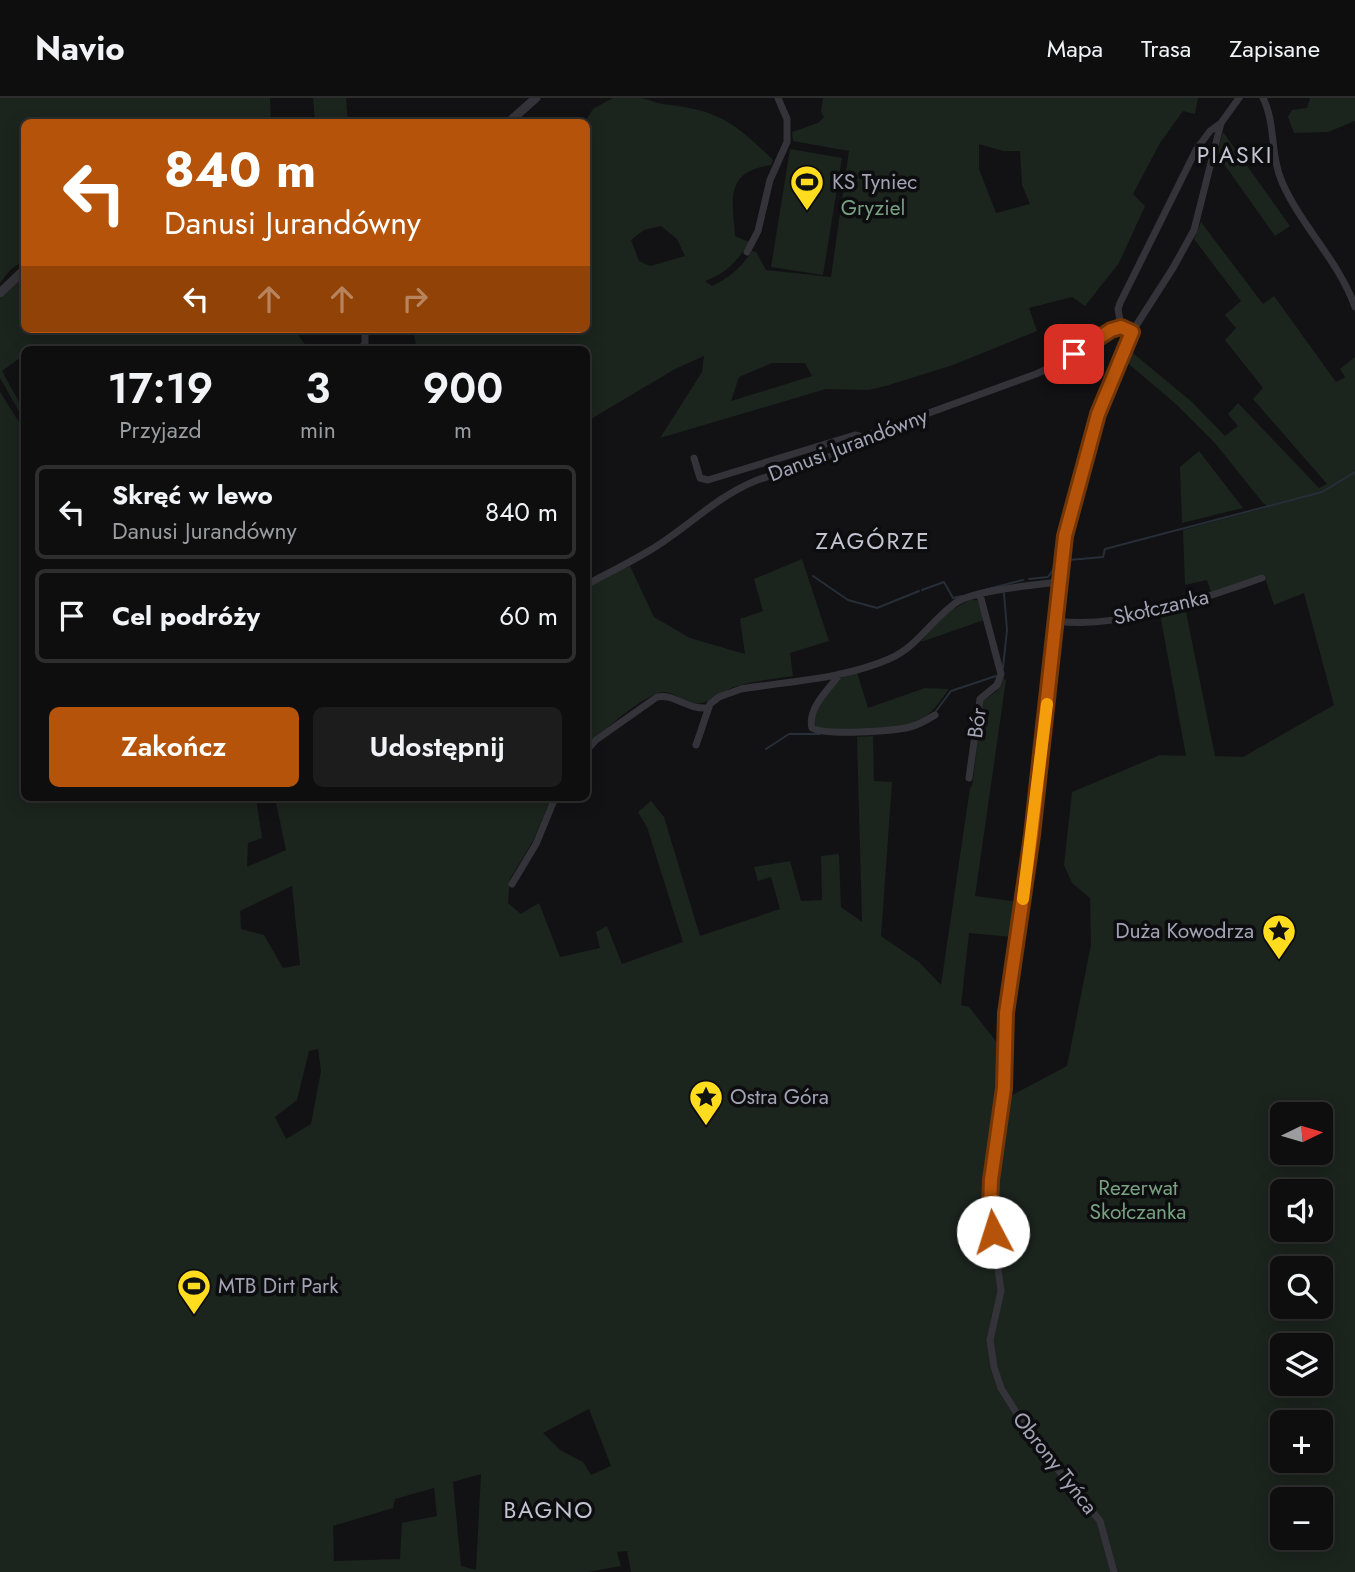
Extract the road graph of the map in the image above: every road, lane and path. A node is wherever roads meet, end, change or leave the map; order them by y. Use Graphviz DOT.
graph roads {
  1 [pos="536,98"];
  2 [pos="778,98"];
  3 [pos="1239,98"];
  4 [pos="1263,98"];
  5 [pos="512,119"];
  6 [pos="1221,123"];
  7 [pos="747,252"];
  8 [pos="21,273"];
  9 [pos="0,293"];
  10 [pos="1355,307"];
  11 [pos="1121,327"];
  12 [pos="1132,332"];
  13 [pos="863,437"];
  14 [pos="694,458"];
  15 [pos="1262,578"];
  16 [pos="1059,582"];
  17 [pos="590,583"];
  18 [pos="980,595"];
  19 [pos="1057,621"];
  20 [pos="840,674"];
  21 [pos="707,708"];
  22 [pos="934,715"];
  23 [pos="696,745"];
  24 [pos="590,747"];
  25 [pos="969,778"];
  26 [pos="554,801"];
  27 [pos="512,884"];
  28 [pos="1114,1572"];
  1 -- 5 [label="street"];
  2 -- 7 [label="street"];
  3 -- 6 [label="street, Obrony Tyńca"];
  4 -- 10 [label="street"];
  6 -- 11 [label="street"];
  6 -- 12 [label="street, Obrony Tyńca"];
  8 -- 9 [label="street"];
  11 -- 12 [label="street"];
  11 -- 13 [label="street, Danusi Jurandówny"];
  12 -- 16 [label="street, Obrony Tyńca"];
  13 -- 14 [label="street"];
  13 -- 17 [label="street, Danusi Jurandówny"];
  15 -- 19 [label="street, Skołczanka"];
  16 -- 18 [label="street"];
  16 -- 19 [label="street, Obrony Tyńca"];
  18 -- 20 [label="street"];
  18 -- 25 [label="street, Bór"];
  19 -- 28 [label="street, Obrony Tyńca"];
  20 -- 21 [label="street"];
  20 -- 22 [label="street"];
  21 -- 23 [label="street"];
  21 -- 24 [label="street"];
  26 -- 27 [label="street"];
}
